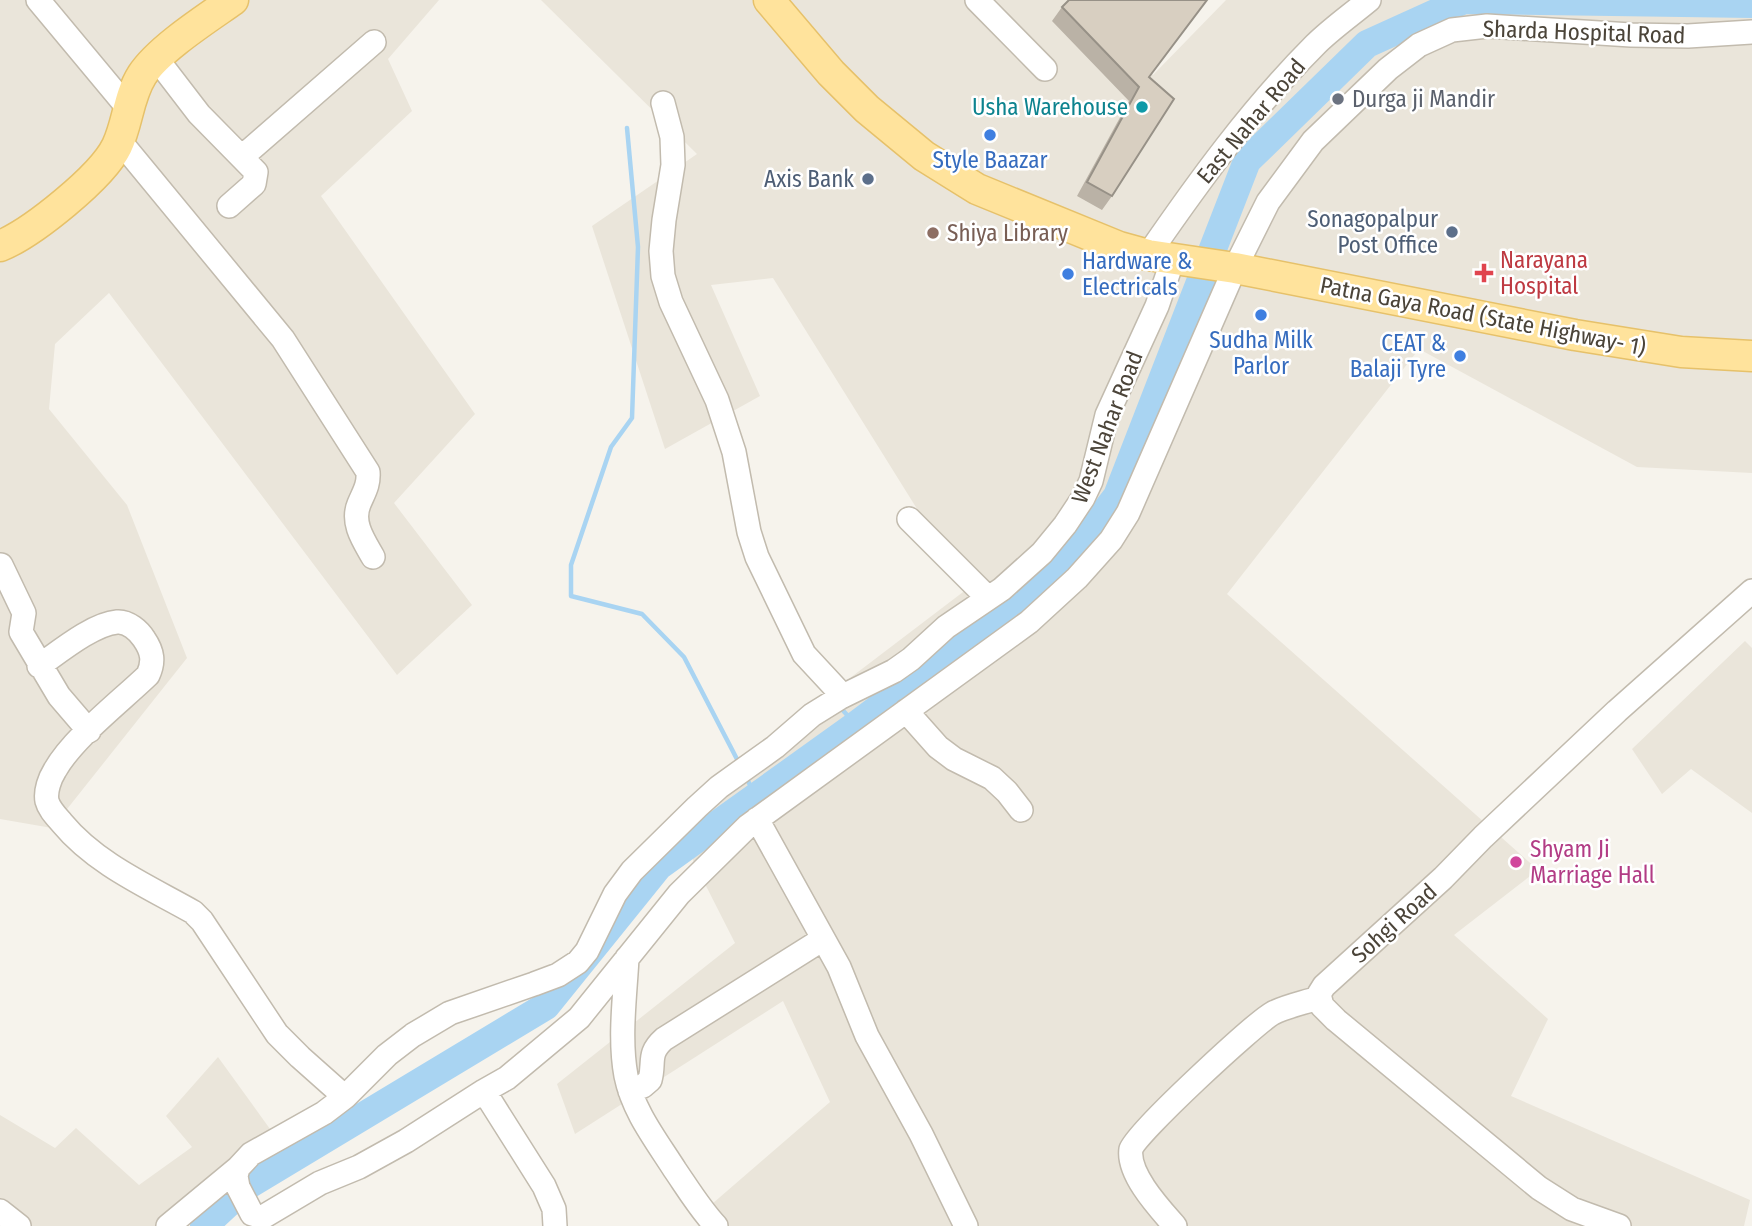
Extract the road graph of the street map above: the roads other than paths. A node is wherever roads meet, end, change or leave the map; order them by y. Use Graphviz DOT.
graph roads {
  1 [pos="38,0"];
  2 [pos="233,0"];
  3 [pos="769,0"];
  4 [pos="977,0"];
  5 [pos="1369,0"];
  6 [pos="1752,32"];
  7 [pos="374,42"];
  8 [pos="156,58"];
  9 [pos="1045,69"];
  10 [pos="663,103"];
  11 [pos="128,108"];
  12 [pos="119,140"];
  13 [pos="242,157"];
  14 [pos="229,206"];
  15 [pos="0,246"];
  16 [pos="1168,258"];
  17 [pos="1226,267"];
  18 [pos="1752,356"];
  19 [pos="909,519"];
  20 [pos="373,557"];
  21 [pos="1,565"];
  22 [pos="1752,591"];
  23 [pos="988,598"];
  24 [pos="39,666"];
  25 [pos="842,696"];
  26 [pos="906,711"];
  27 [pos="89,731"];
  28 [pos="1021,810"];
  29 [pos="757,820"];
  30 [pos="823,939"];
  31 [pos="627,958"];
  32 [pos="1318,998"];
  33 [pos="484,1091"];
  34 [pos="630,1091"];
  35 [pos="345,1097"];
  36 [pos="238,1177"];
  37 [pos="0,1210"];
  38 [pos="257,1217"];
  39 [pos="19,1226"];
  40 [pos="168,1226"];
  41 [pos="555,1226"];
  42 [pos="716,1226"];
  43 [pos="966,1226"];
  44 [pos="1175,1226"];
  45 [pos="1619,1226"];
  1 -- 11 [label="street"];
  2 -- 8 [label="main road"];
  3 -- 16 [label="main road, Patna Gaya Road (State Highway- 1)"];
  4 -- 9 [label="street"];
  5 -- 16 [label="street, East Nahar Road"];
  6 -- 17 [label="street, Sharda Hospital Road"];
  7 -- 13 [label="street"];
  8 -- 11 [label="main road"];
  8 -- 13 [label="street"];
  10 -- 25 [label="street"];
  11 -- 12 [label="main road"];
  12 -- 15 [label="main road"];
  12 -- 20 [label="street"];
  13 -- 14 [label="street"];
  16 -- 17 [label="main road, Patna Gaya Road (State Highway- 1)"];
  16 -- 23 [label="street, West Nahar Road"];
  17 -- 18 [label="main road, Patna Gaya Road (State Highway- 1)"];
  17 -- 26 [label="street, Sharda Hospital Road"];
  19 -- 23 [label="street"];
  21 -- 24 [label="street"];
  22 -- 32 [label="street, Sohgi Road"];
  23 -- 25 [label="street, West Nahar Road"];
  24 -- 27 [label="street"];
  24 -- 27 [label="street"];
  25 -- 35 [label="street, West Nahar Road"];
  26 -- 28 [label="street"];
  26 -- 29 [label="street, Sharda Hospital Road"];
  27 -- 35 [label="street"];
  29 -- 30 [label="street"];
  29 -- 31 [label="street, Sharda Hospital Road"];
  30 -- 34 [label="street"];
  30 -- 43 [label="street"];
  31 -- 33 [label="street, Sharda Hospital Road"];
  31 -- 34 [label="street"];
  32 -- 44 [label="street"];
  32 -- 45 [label="street"];
  33 -- 38 [label="street, Sharda Hospital Road"];
  33 -- 41 [label="street"];
  34 -- 42 [label="street"];
  35 -- 36 [label="street, West Nahar Road"];
  36 -- 38 [label="street"];
  36 -- 40 [label="street, West Nahar Road"];
  37 -- 39 [label="street"];
}
